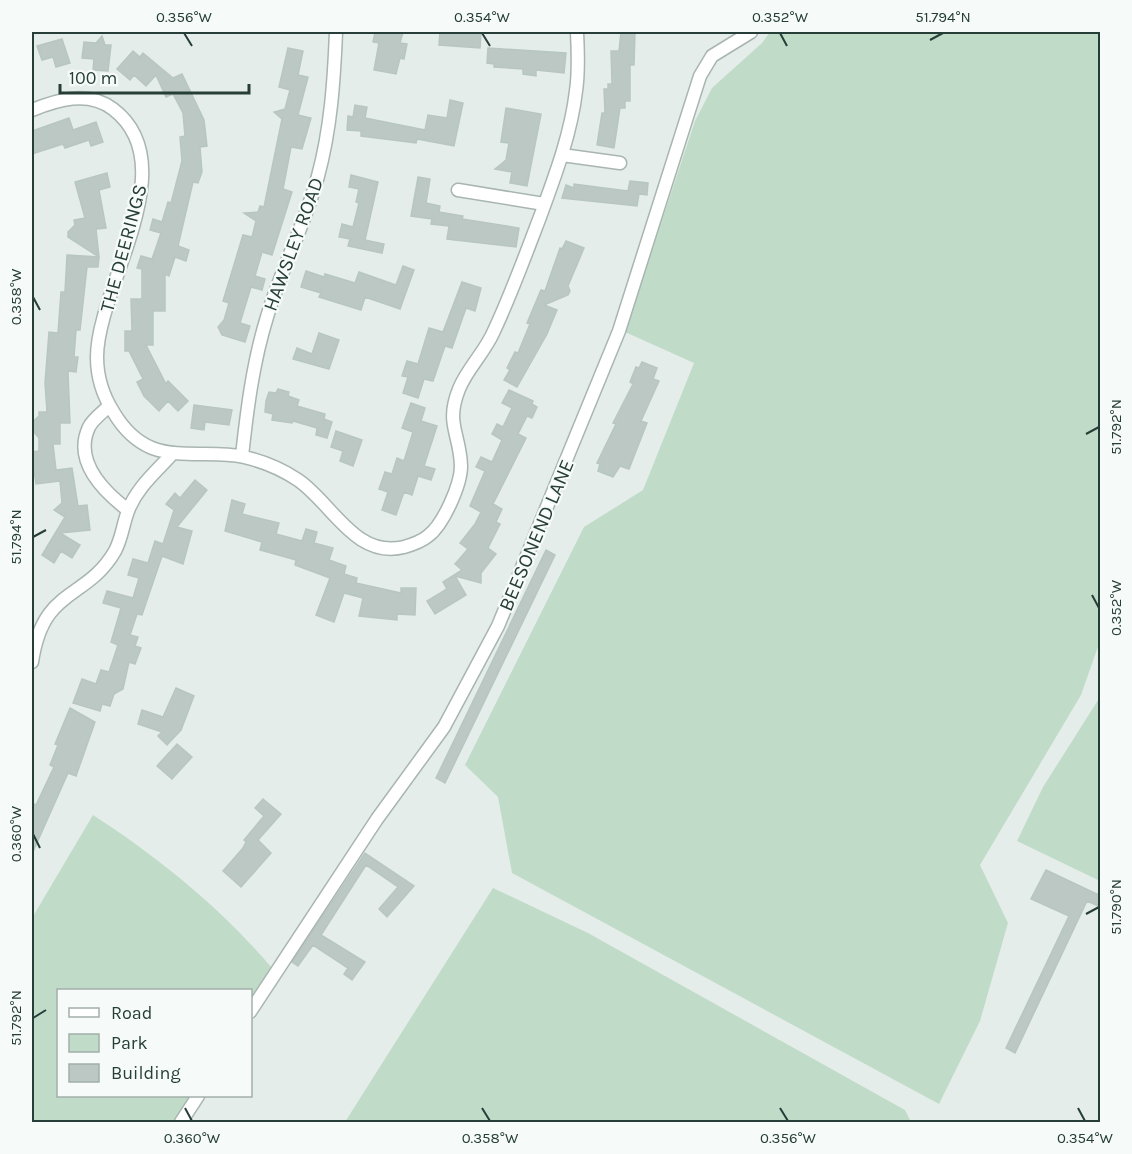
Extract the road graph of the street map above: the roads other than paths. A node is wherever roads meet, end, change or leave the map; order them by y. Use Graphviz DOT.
graph roads {
  1 [pos="336,32"];
  2 [pos="577,32"];
  3 [pos="751,32"];
  4 [pos="32,110"];
  5 [pos="562,155"];
  6 [pos="620,163"];
  7 [pos="458,190"];
  8 [pos="544,204"];
  9 [pos="109,406"];
  10 [pos="173,453"];
  11 [pos="242,456"];
  12 [pos="128,510"];
  13 [pos="32,662"];
  14 [pos="252,1009"];
  15 [pos="197,1097"];
  16 [pos="181,1122"];
  1 -- 11 [label="street, HAWSLEY ROAD"];
  2 -- 5 [label="street, THE DEERINGS"];
  3 -- 14 [label="street, BEESONEND LANE"];
  4 -- 9 [label="street, THE DEERINGS"];
  5 -- 6 [label="street"];
  5 -- 8 [label="street, THE DEERINGS"];
  7 -- 8 [label="street"];
  8 -- 11 [label="street, THE DEERINGS"];
  9 -- 10 [label="street, THE DEERINGS"];
  9 -- 12 [label="street"];
  10 -- 11 [label="street, THE DEERINGS"];
  10 -- 12 [label="street"];
  12 -- 13 [label="street"];
  15 -- 16 [label="street"];
}
